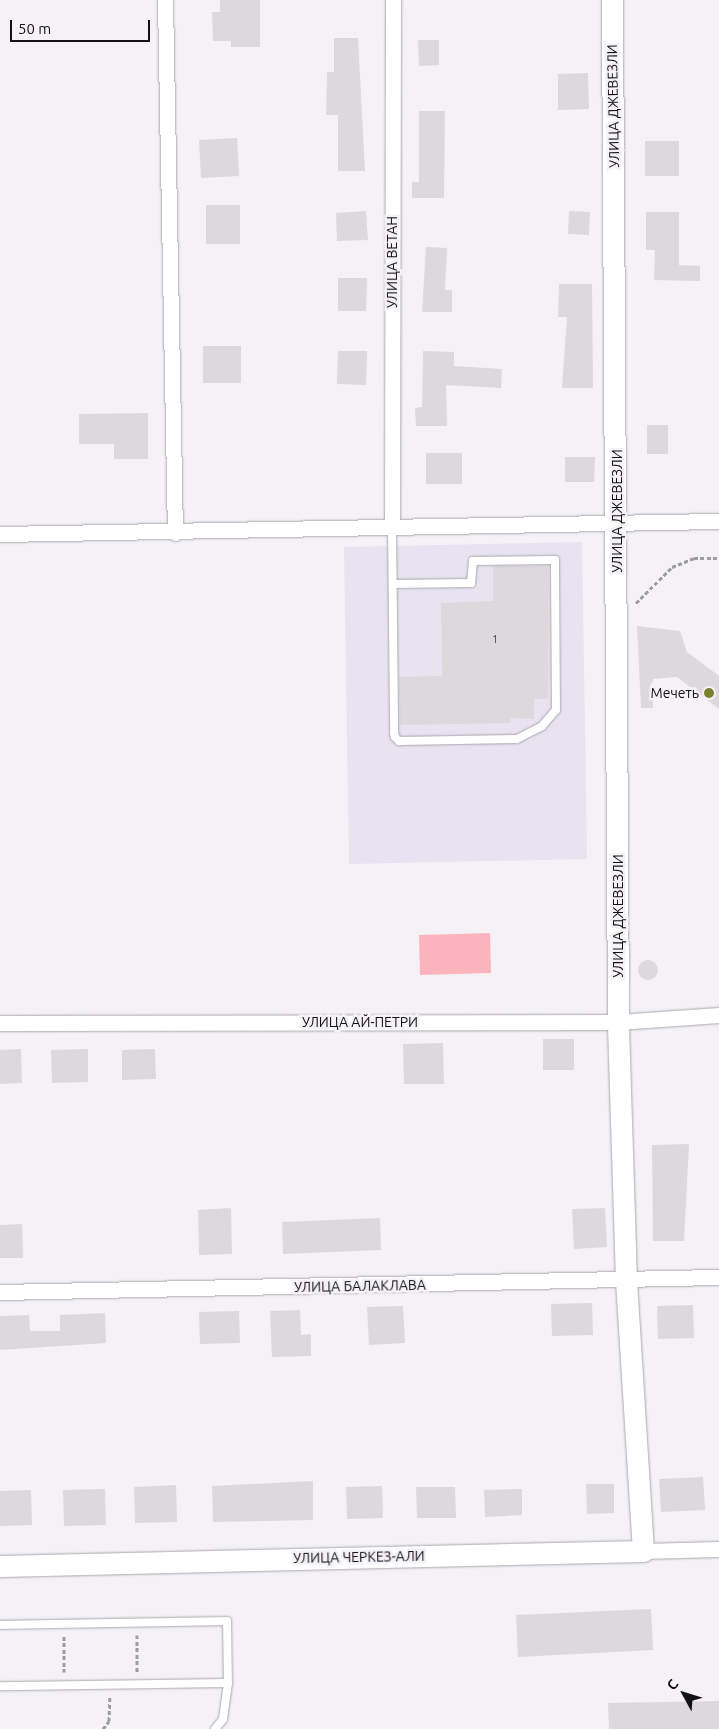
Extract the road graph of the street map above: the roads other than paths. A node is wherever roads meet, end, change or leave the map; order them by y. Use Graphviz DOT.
graph roads {
  1 [pos="165,0"];
  2 [pos="393,0"];
  3 [pos="612,0"];
  4 [pos="719,521"];
  5 [pos="392,524"];
  6 [pos="618,525"];
  7 [pos="175,533"];
  8 [pos="0,534"];
  9 [pos="393,584"];
  10 [pos="719,1015"];
  11 [pos="0,1022"];
  12 [pos="618,1022"];
  13 [pos="719,1278"];
  14 [pos="626,1280"];
  15 [pos="0,1292"];
  16 [pos="719,1549"];
  17 [pos="643,1552"];
  18 [pos="0,1566"];
  19 [pos="0,1625"];
  20 [pos="228,1682"];
  21 [pos="0,1686"];
  22 [pos="215,1729"];
  1 -- 7 [label="street"];
  2 -- 5 [label="street, УЛИЦА ВЕТАН"];
  3 -- 6 [label="street, УЛИЦА ДЖЕВЕЗЛИ"];
  4 -- 6 [label="street"];
  5 -- 6 [label="street"];
  5 -- 7 [label="street"];
  5 -- 9 [label="lane"];
  6 -- 12 [label="street, УЛИЦА ДЖЕВЕЗЛИ"];
  7 -- 8 [label="street"];
  9 -- 9 [label="lane"];
  10 -- 12 [label="street, УЛИЦА АЙ-ПЕТРИ"];
  11 -- 12 [label="street, УЛИЦА АЙ-ПЕТРИ"];
  12 -- 14 [label="street, УЛИЦА ДЖЕВЕЗЛИ"];
  13 -- 14 [label="street, УЛИЦА БАЛАКЛАВА"];
  14 -- 15 [label="street, УЛИЦА БАЛАКЛАВА"];
  14 -- 17 [label="street, УЛИЦА ДЖЕВЕЗЛИ"];
  16 -- 17 [label="street, УЛИЦА ЧЕРКЕЗ-АЛИ"];
  17 -- 18 [label="street, УЛИЦА ЧЕРКЕЗ-АЛИ"];
  19 -- 20 [label="lane"];
  20 -- 21 [label="lane"];
  20 -- 22 [label="lane"];
}
